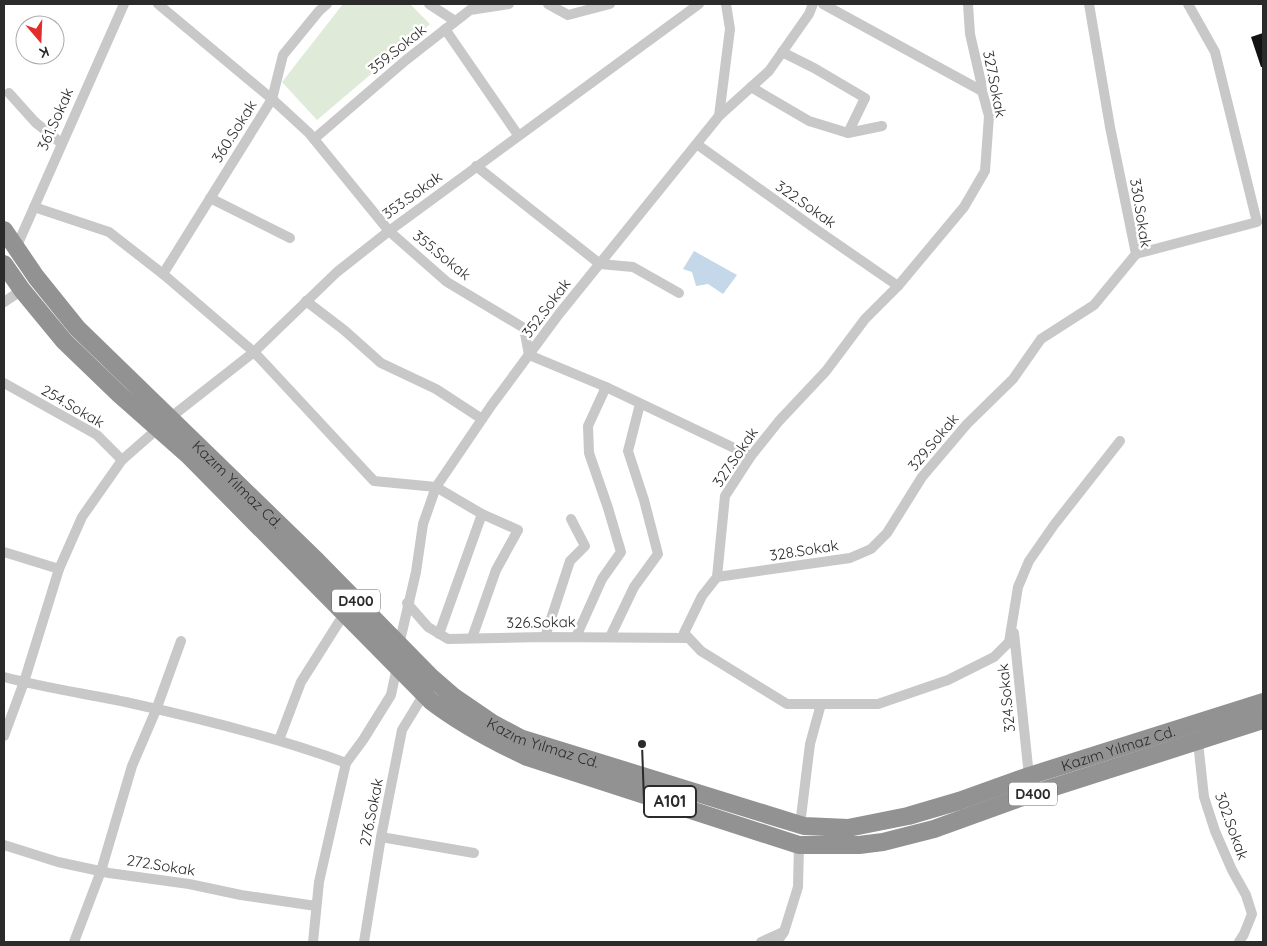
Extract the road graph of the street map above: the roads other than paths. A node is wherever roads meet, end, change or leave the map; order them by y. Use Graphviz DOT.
graph roads {
  1 [pos="124,4"];
  2 [pos="158,4"];
  3 [pos="327,4"];
  4 [pos="429,4"];
  5 [pos="505,4"];
  6 [pos="548,4"];
  7 [pos="610,4"];
  8 [pos="699,4"];
  9 [pos="726,4"];
  10 [pos="813,4"];
  11 [pos="823,4"];
  12 [pos="968,4"];
  13 [pos="1090,4"];
  14 [pos="1188,4"];
  15 [pos="455,21"];
  16 [pos="445,29"];
  17 [pos="782,52"];
  18 [pos="751,87"];
  19 [pos="982,90"];
  20 [pos="9,94"];
  21 [pos="272,99"];
  22 [pos="719,116"];
  23 [pos="882,126"];
  24 [pos="848,133"];
  25 [pos="518,135"];
  26 [pos="314,139"];
  27 [pos="61,143"];
  28 [pos="698,145"];
  29 [pos="476,166"];
  30 [pos="210,198"];
  31 [pos="34,207"];
  32 [pos="1260,222"];
  33 [pos="4,230"];
  34 [pos="389,230"];
  35 [pos="290,238"];
  36 [pos="16,248"];
  37 [pos="1136,254"];
  38 [pos="4,264"];
  39 [pos="600,264"];
  40 [pos="163,274"];
  41 [pos="898,286"];
  42 [pos="22,290"];
  43 [pos="679,293"];
  44 [pos="306,301"];
  45 [pos="4,302"];
  46 [pos="254,352"];
  47 [pos="529,355"];
  48 [pos="1013,379"];
  49 [pos="4,383"];
  50 [pos="606,387"];
  51 [pos="640,404"];
  52 [pos="482,419"];
  53 [pos="164,423"];
  54 [pos="1120,441"];
  55 [pos="751,456"];
  56 [pos="122,460"];
  57 [pos="436,487"];
  58 [pos="482,514"];
  59 [pos="571,519"];
  60 [pos="886,533"];
  61 [pos="4,552"];
  62 [pos="59,569"];
  63 [pos="717,577"];
  64 [pos="407,603"];
  65 [pos="344,614"];
  66 [pos="1013,617"];
  67 [pos="439,634"];
  68 [pos="545,636"];
  69 [pos="576,637"];
  70 [pos="610,637"];
  71 [pos="472,638"];
  72 [pos="688,638"];
  73 [pos="181,641"];
  74 [pos="399,645"];
  75 [pos="397,667"];
  76 [pos="4,677"];
  77 [pos="24,682"];
  78 [pos="424,694"];
  79 [pos="1263,702"];
  80 [pos="821,704"];
  81 [pos="156,710"];
  82 [pos="1263,720"];
  83 [pos="4,736"];
  84 [pos="279,740"];
  85 [pos="1198,742"];
  86 [pos="346,763"];
  87 [pos="1029,776"];
  88 [pos="800,824"];
  89 [pos="381,837"];
  90 [pos="4,845"];
  91 [pos="799,845"];
  92 [pos="474,853"];
  93 [pos="101,871"];
  94 [pos="316,906"];
  95 [pos="784,937"];
  96 [pos="74,942"];
  97 [pos="313,942"];
  98 [pos="364,942"];
  99 [pos="761,942"];
  100 [pos="777,942"];
  101 [pos="1239,942"];
  1 -- 27 [label="street, 361.Sokak"];
  2 -- 21 [label="street, 355.Sokak"];
  3 -- 21 [label="street, 360.Sokak"];
  4 -- 15 [label="street"];
  5 -- 15 [label="street, 359.Sokak"];
  6 -- 7 [label="street"];
  8 -- 25 [label="street, 353.Sokak"];
  9 -- 22 [label="street, 352.Sokak"];
  10 -- 17 [label="street"];
  11 -- 19 [label="street"];
  12 -- 19 [label="street, 327.Sokak"];
  13 -- 37 [label="street, 330.Sokak"];
  14 -- 32 [label="street"];
  15 -- 16 [label="street, 359.Sokak"];
  16 -- 25 [label="street"];
  16 -- 26 [label="street, 359.Sokak"];
  17 -- 18 [label="street"];
  17 -- 24 [label="street"];
  18 -- 22 [label="street"];
  18 -- 24 [label="street"];
  19 -- 41 [label="street, 327.Sokak"];
  20 -- 27 [label="street"];
  21 -- 26 [label="street, 355.Sokak"];
  21 -- 30 [label="street, 360.Sokak"];
  22 -- 28 [label="street, 352.Sokak"];
  23 -- 24 [label="street"];
  25 -- 29 [label="street, 353.Sokak"];
  26 -- 34 [label="street, 355.Sokak"];
  27 -- 31 [label="street, 361.Sokak"];
  28 -- 39 [label="street, 352.Sokak"];
  28 -- 41 [label="street, 322.Sokak"];
  29 -- 34 [label="street, 353.Sokak"];
  29 -- 39 [label="street"];
  30 -- 35 [label="street"];
  30 -- 40 [label="street, 360.Sokak"];
  31 -- 36 [label="street, 361.Sokak"];
  31 -- 40 [label="street"];
  32 -- 37 [label="street"];
  33 -- 36 [label="highway, Kazım Yılmaz Cd. / D400"];
  34 -- 44 [label="street, 353.Sokak"];
  34 -- 47 [label="street, 355.Sokak"];
  36 -- 53 [label="highway, Kazım Yılmaz Cd. / D400"];
  37 -- 48 [label="street, 330.Sokak"];
  38 -- 42 [label="highway, Kazım Yılmaz Cd. / D400"];
  39 -- 43 [label="street"];
  39 -- 47 [label="street, 352.Sokak"];
  40 -- 46 [label="street"];
  41 -- 55 [label="street, 327.Sokak"];
  42 -- 45 [label="street"];
  42 -- 53 [label="highway, Kazım Yılmaz Cd. / D400"];
  44 -- 46 [label="street, 353.Sokak"];
  44 -- 52 [label="street"];
  46 -- 53 [label="street, 353.Sokak"];
  46 -- 57 [label="street"];
  47 -- 50 [label="street"];
  47 -- 52 [label="street, 352.Sokak"];
  48 -- 60 [label="street, 329.Sokak"];
  49 -- 56 [label="street, 254.Sokak"];
  50 -- 51 [label="street"];
  50 -- 69 [label="street"];
  51 -- 55 [label="street"];
  51 -- 70 [label="street"];
  52 -- 57 [label="street, 352.Sokak"];
  53 -- 56 [label="street, 353.Sokak"];
  53 -- 65 [label="highway, Kazım Yılmaz Cd. / D400"];
  53 -- 74 [label="highway, Kazım Yılmaz Cd. / D400"];
  54 -- 66 [label="street"];
  55 -- 63 [label="street, 327.Sokak"];
  56 -- 62 [label="street, 353.Sokak"];
  57 -- 58 [label="street"];
  57 -- 64 [label="street, 352.Sokak"];
  58 -- 67 [label="street"];
  58 -- 71 [label="street"];
  59 -- 68 [label="street"];
  60 -- 63 [label="street, 328.Sokak"];
  61 -- 62 [label="street"];
  62 -- 77 [label="street, 353.Sokak"];
  63 -- 72 [label="street"];
  64 -- 67 [label="street, 326.Sokak"];
  64 -- 74 [label="street, 352.Sokak"];
  65 -- 75 [label="highway, Kazım Yılmaz Cd. / D400"];
  65 -- 84 [label="street"];
  66 -- 80 [label="street"];
  66 -- 87 [label="street, 324.Sokak"];
  67 -- 71 [label="street, 326.Sokak"];
  68 -- 69 [label="street, 326.Sokak"];
  68 -- 71 [label="street, 326.Sokak"];
  69 -- 70 [label="street, 326.Sokak"];
  70 -- 72 [label="street, 326.Sokak"];
  72 -- 80 [label="street"];
  73 -- 81 [label="street"];
  74 -- 88 [label="highway, Kazım Yılmaz Cd. / D400"];
  75 -- 78 [label="highway, Kazım Yılmaz Cd. / D400"];
  75 -- 86 [label="street"];
  76 -- 77 [label="street"];
  77 -- 81 [label="street"];
  77 -- 83 [label="street, 353.Sokak"];
  78 -- 89 [label="street, 276.Sokak"];
  78 -- 91 [label="highway, Kazım Yılmaz Cd. / D400"];
  79 -- 87 [label="highway, Kazım Yılmaz Cd. / D400"];
  80 -- 88 [label="street"];
  81 -- 84 [label="street"];
  81 -- 93 [label="street"];
  82 -- 85 [label="highway, Kazım Yılmaz Cd. / D400"];
  84 -- 86 [label="street"];
  85 -- 91 [label="highway, Kazım Yılmaz Cd. / D400"];
  85 -- 101 [label="street, 302.Sokak"];
  86 -- 94 [label="street"];
  87 -- 88 [label="highway, Kazım Yılmaz Cd. / D400"];
  89 -- 92 [label="street"];
  89 -- 98 [label="street, 276.Sokak"];
  90 -- 93 [label="street, 272.Sokak"];
  91 -- 95 [label="street"];
  93 -- 94 [label="street, 272.Sokak"];
  93 -- 96 [label="street"];
  94 -- 97 [label="street"];
  95 -- 99 [label="street"];
  95 -- 100 [label="street"];
}
